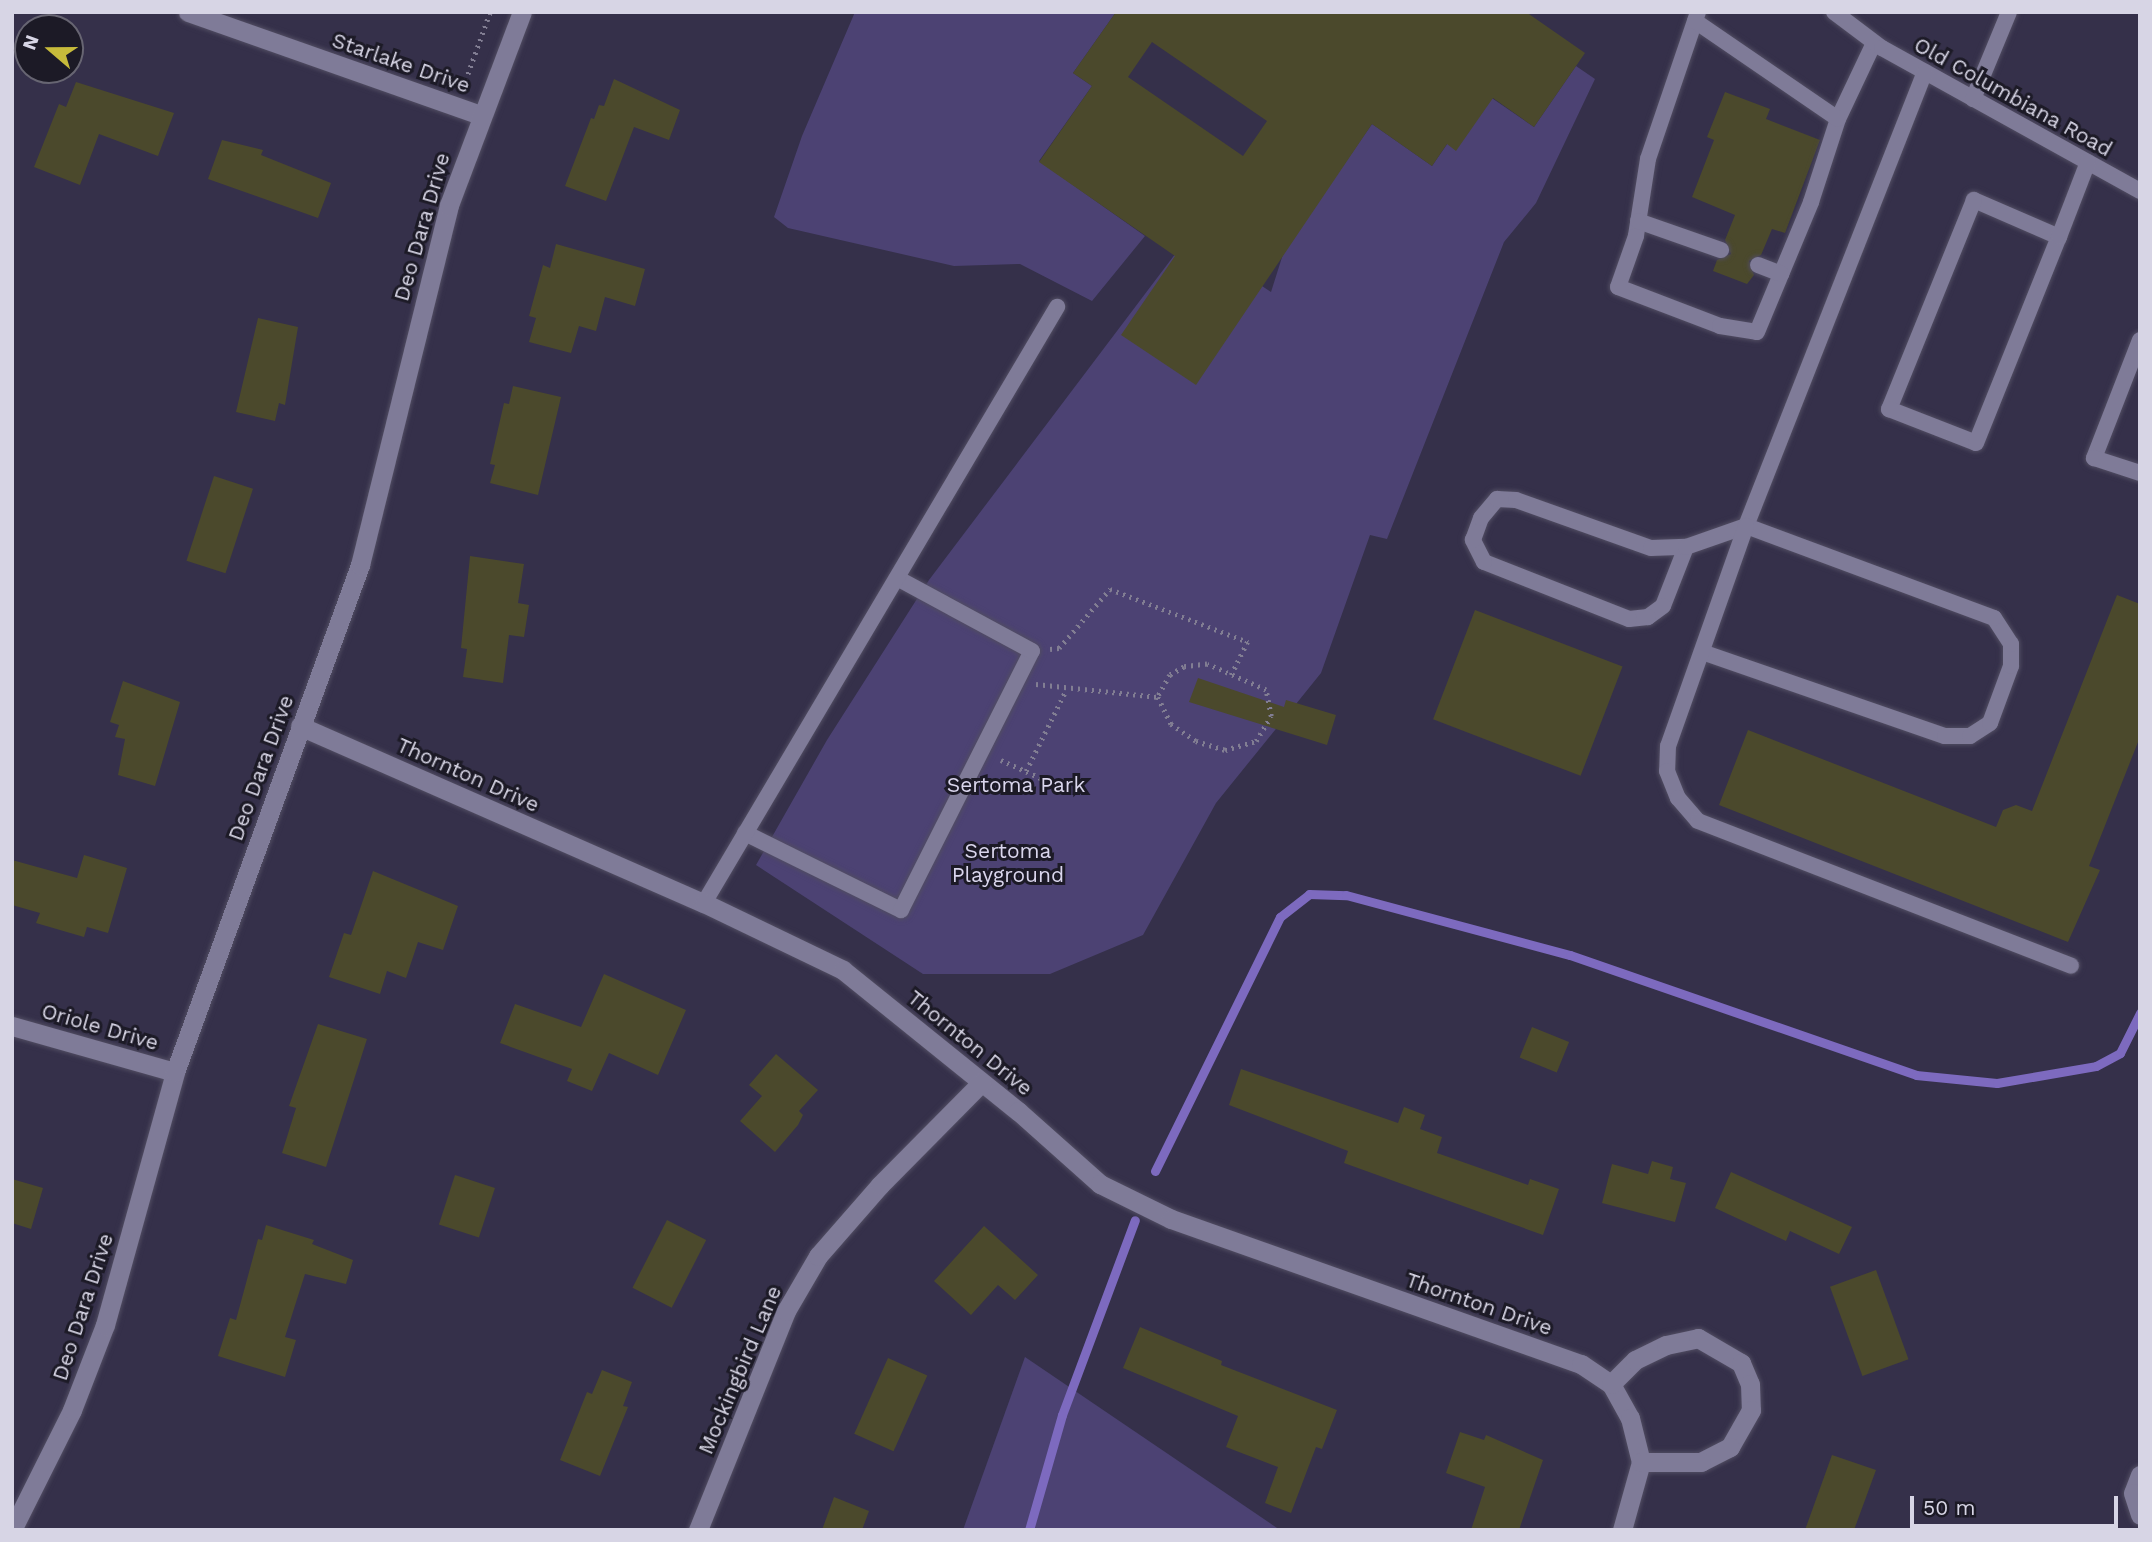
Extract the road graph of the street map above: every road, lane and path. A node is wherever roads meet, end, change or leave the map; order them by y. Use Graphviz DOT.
graph roads {
  1 [pos="188,12"];
  2 [pos="490,12"];
  3 [pos="522,12"];
  4 [pos="1834,12"];
  5 [pos="2009,12"];
  6 [pos="1696,16"];
  7 [pos="1874,43"];
  8 [pos="1925,72"];
  9 [pos="1973,99"];
  10 [pos="455,106"];
  11 [pos="481,115"];
  12 [pos="1838,119"];
  13 [pos="2088,162"];
  14 [pos="2140,191"];
  15 [pos="1638,221"];
  16 [pos="2059,237"];
  17 [pos="1721,250"];
  18 [pos="1758,265"];
  19 [pos="1781,274"];
  20 [pos="1057,307"];
  21 [pos="2140,340"];
  22 [pos="2140,473"];
  23 [pos="1746,527"];
  24 [pos="1686,547"];
  25 [pos="897,578"];
  26 [pos="1032,650"];
  27 [pos="1702,652"];
  28 [pos="1231,674"];
  29 [pos="1019,677"];
  30 [pos="1066,690"];
  31 [pos="1158,697"];
  32 [pos="300,726"];
  33 [pos="982,751"];
  34 [pos="1026,771"];
  35 [pos="1048,781"];
  36 [pos="746,833"];
  37 [pos="704,903"];
  38 [pos="2071,966"];
  39 [pos="12,1026"];
  40 [pos="175,1072"];
  41 [pos="981,1083"];
  42 [pos="1611,1384"];
  43 [pos="1642,1462"];
  44 [pos="2140,1475"];
  45 [pos="2140,1515"];
  46 [pos="12,1530"];
  47 [pos="698,1530"];
  48 [pos="1622,1530"];
  1 -- 10 [label="street, Starlake Drive"];
  2 -- 10 [label="path"];
  3 -- 11 [label="street, Deo Dara Drive"];
  4 -- 7 [label="lane, Old Columbiana Road"];
  5 -- 9 [label="lane"];
  6 -- 12 [label="lane"];
  6 -- 15 [label="lane"];
  7 -- 8 [label="lane, Old Columbiana Road"];
  7 -- 12 [label="lane"];
  8 -- 9 [label="lane, Old Columbiana Road"];
  8 -- 23 [label="lane"];
  9 -- 13 [label="lane, Old Columbiana Road"];
  10 -- 11 [label="street, Starlake Drive"];
  11 -- 32 [label="street, Deo Dara Drive"];
  12 -- 19 [label="lane"];
  13 -- 14 [label="lane, Old Columbiana Road"];
  13 -- 16 [label="lane"];
  15 -- 17 [label="lane"];
  15 -- 19 [label="lane"];
  16 -- 16 [label="lane"];
  18 -- 19 [label="lane"];
  20 -- 25 [label="lane"];
  21 -- 22 [label="lane"];
  23 -- 24 [label="lane"];
  23 -- 27 [label="lane"];
  23 -- 27 [label="lane"];
  24 -- 24 [label="lane"];
  25 -- 26 [label="lane"];
  25 -- 36 [label="lane"];
  26 -- 28 [label="path"];
  26 -- 29 [label="lane"];
  27 -- 38 [label="lane"];
  28 -- 31 [label="path"];
  28 -- 31 [label="path"];
  29 -- 30 [label="path"];
  29 -- 33 [label="lane"];
  30 -- 31 [label="path"];
  30 -- 34 [label="path"];
  32 -- 37 [label="street, Thornton Drive"];
  32 -- 40 [label="street, Deo Dara Drive"];
  33 -- 34 [label="path"];
  33 -- 36 [label="lane"];
  34 -- 35 [label="path"];
  36 -- 37 [label="lane"];
  37 -- 41 [label="street, Thornton Drive"];
  39 -- 40 [label="street, Oriole Drive"];
  40 -- 46 [label="street, Deo Dara Drive"];
  41 -- 42 [label="street, Thornton Drive"];
  41 -- 47 [label="street, Mockingbird Lane"];
  42 -- 43 [label="street, Thornton Drive"];
  42 -- 43 [label="street"];
  43 -- 48 [label="street"];
  44 -- 45 [label="street"];
}
